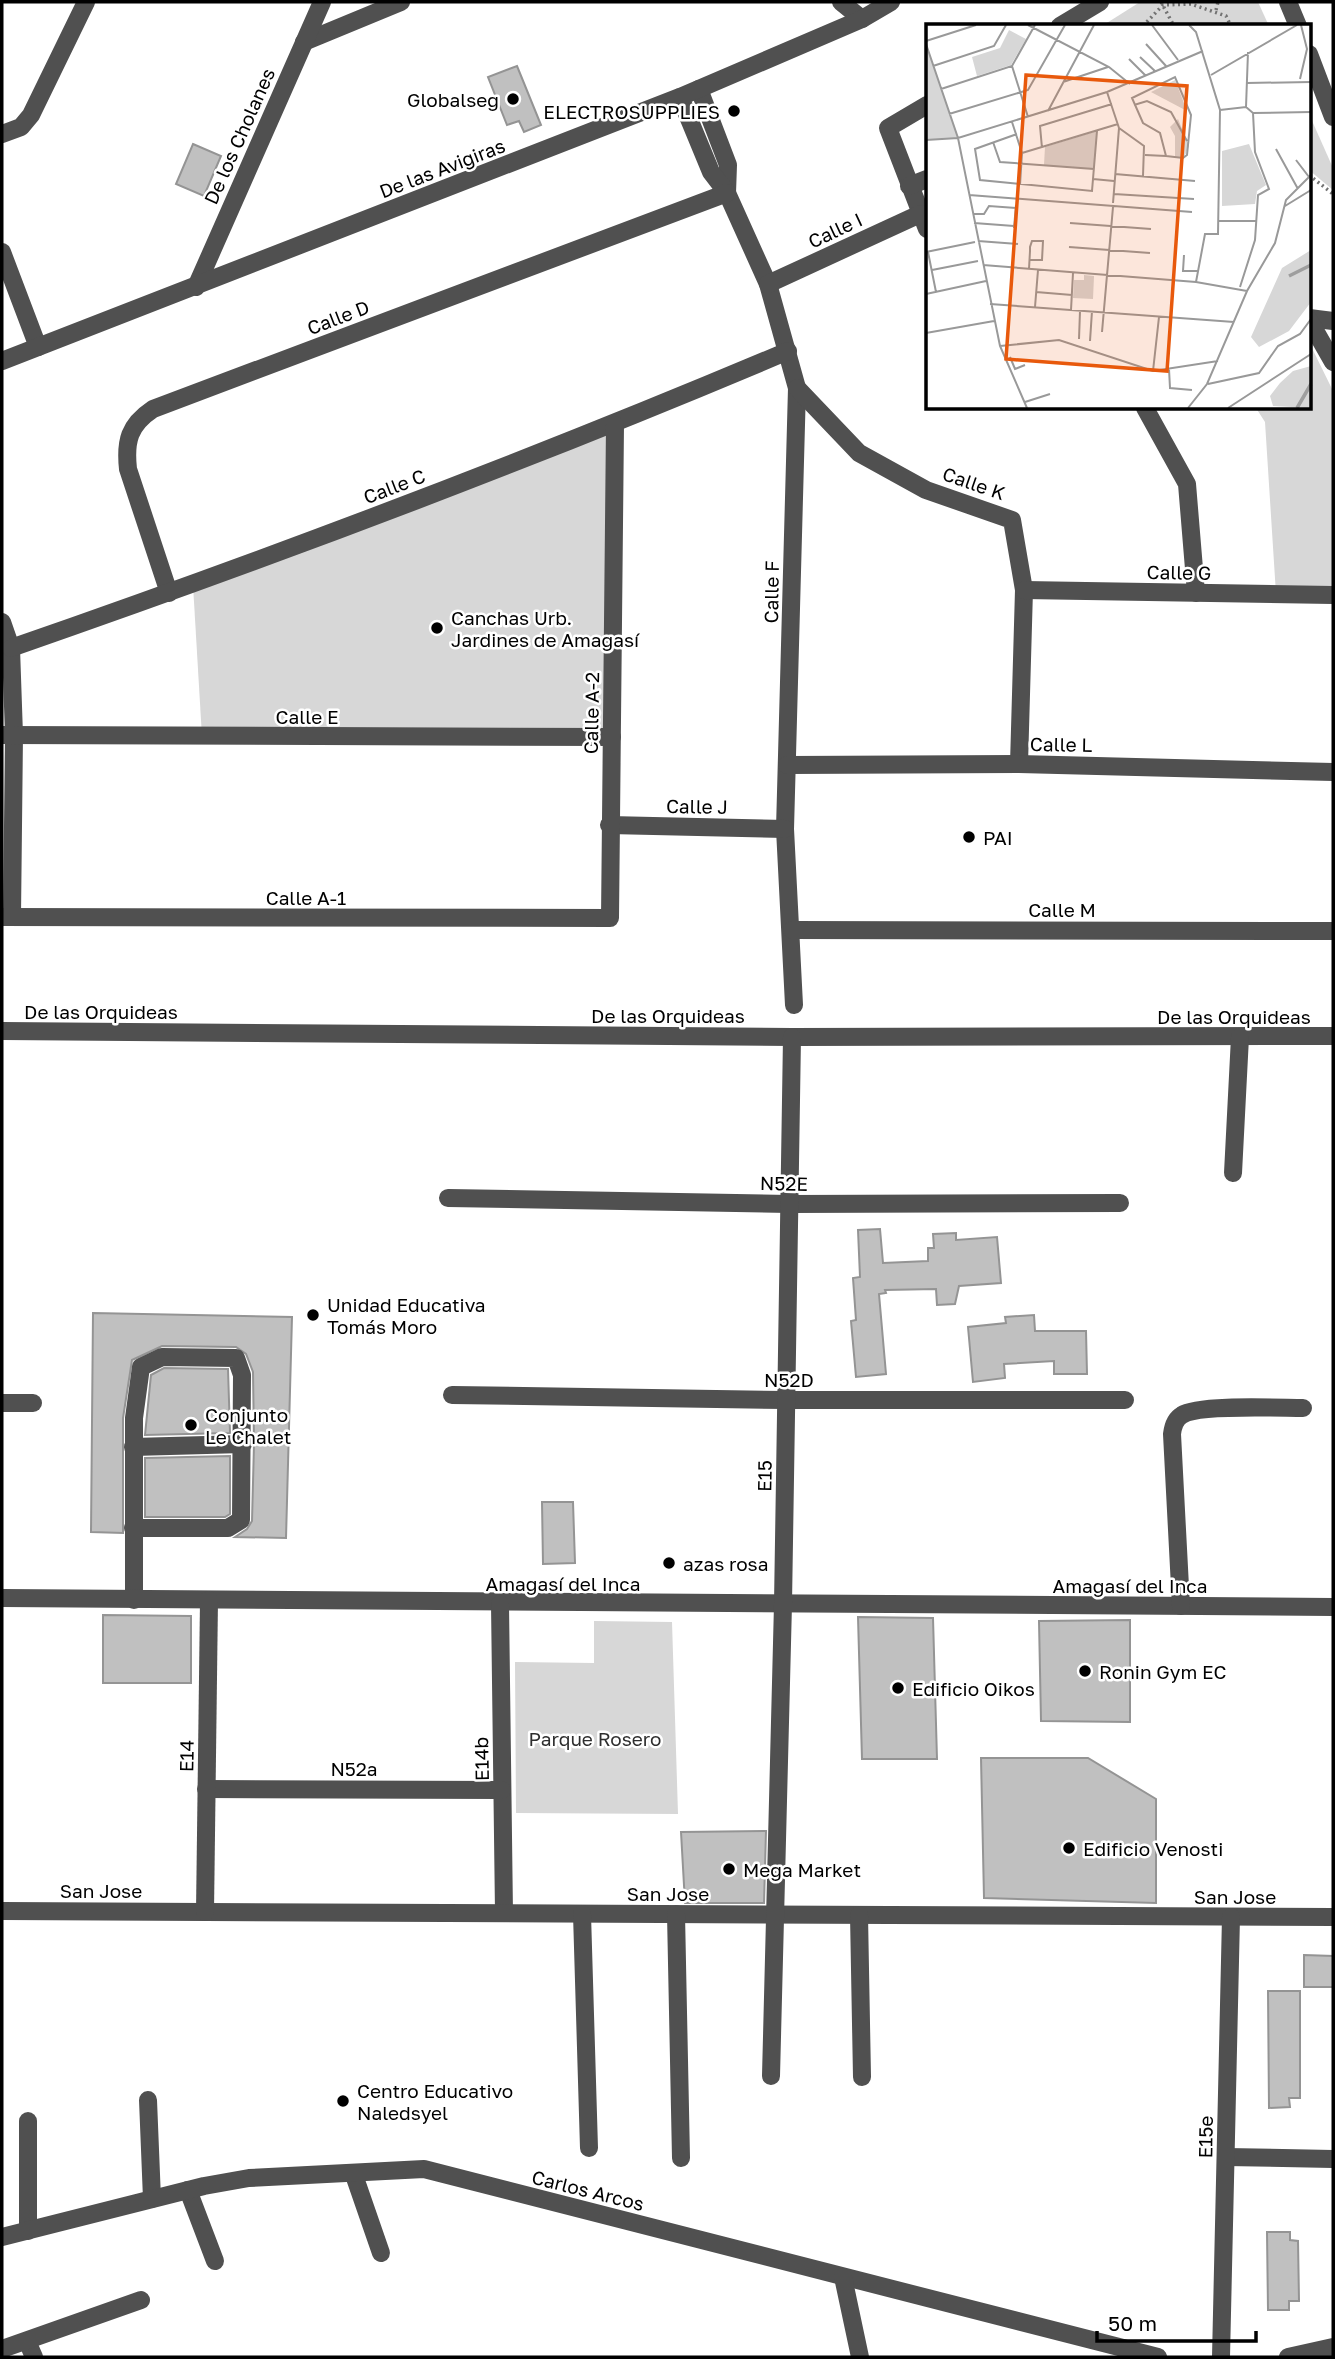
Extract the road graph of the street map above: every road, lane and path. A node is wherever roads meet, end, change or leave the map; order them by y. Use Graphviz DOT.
graph roads {
  1 [pos="86,2"];
  2 [pos="322,2"];
  3 [pos="401,2"];
  4 [pos="841,2"];
  5 [pos="891,2"];
  6 [pos="1100,2"];
  7 [pos="1218,2"];
  8 [pos="1288,2"];
  9 [pos="1162,4"];
  10 [pos="1216,10"];
  11 [pos="862,19"];
  12 [pos="1063,24"];
  13 [pos="1145,24"];
  14 [pos="1173,24"];
  15 [pos="1230,24"];
  16 [pos="1297,24"];
  17 [pos="304,42"];
  18 [pos="1310,57"];
  19 [pos="699,89"];
  20 [pos="681,97"];
  21 [pos="926,106"];
  22 [pos="1333,117"];
  23 [pos="2,134"];
  24 [pos="1310,176"];
  25 [pos="926,179"];
  26 [pos="909,186"];
  27 [pos="727,193"];
  28 [pos="1333,194"];
  29 [pos="924,221"];
  30 [pos="2,251"];
  31 [pos="768,284"];
  32 [pos="196,287"];
  33 [pos="1310,319"];
  34 [pos="1310,321"];
  35 [pos="1333,321"];
  36 [pos="38,347"];
  37 [pos="788,351"];
  38 [pos="2,361"];
  39 [pos="1333,362"];
  40 [pos="797,388"];
  41 [pos="1145,410"];
  42 [pos="615,425"];
  43 [pos="1024,590"];
  44 [pos="169,593"];
  45 [pos="1196,593"];
  46 [pos="1333,595"];
  47 [pos="2,622"];
  48 [pos="11,648"];
  49 [pos="8,735"];
  50 [pos="612,737"];
  51 [pos="1019,764"];
  52 [pos="787,765"];
  53 [pos="1333,772"];
  54 [pos="609,825"];
  55 [pos="785,829"];
  56 [pos="7,917"];
  57 [pos="610,918"];
  58 [pos="792,930"];
  59 [pos="1333,931"];
  60 [pos="794,1005"];
  61 [pos="2,1031"];
  62 [pos="1333,1036"];
  63 [pos="792,1037"];
  64 [pos="1240,1037"];
  65 [pos="1233,1173"];
  66 [pos="448,1198"];
  67 [pos="1121,1203"];
  68 [pos="789,1204"];
  69 [pos="452,1395"];
  70 [pos="1125,1400"];
  71 [pos="785,1401"];
  72 [pos="2,1403"];
  73 [pos="33,1403"];
  74 [pos="1303,1408"];
  75 [pos="243,1444"];
  76 [pos="133,1447"];
  77 [pos="133,1528"];
  78 [pos="2,1598"];
  79 [pos="134,1600"];
  80 [pos="209,1600"];
  81 [pos="500,1604"];
  82 [pos="783,1604"];
  83 [pos="1181,1606"];
  84 [pos="1333,1607"];
  85 [pos="206,1789"];
  86 [pos="502,1790"];
  87 [pos="2,1911"];
  88 [pos="205,1912"];
  89 [pos="504,1913"];
  90 [pos="582,1914"];
  91 [pos="677,1914"];
  92 [pos="777,1915"];
  93 [pos="859,1915"];
  94 [pos="1231,1917"];
  95 [pos="1333,1917"];
  96 [pos="771,2076"];
  97 [pos="862,2077"];
  98 [pos="148,2100"];
  99 [pos="28,2121"];
  100 [pos="589,2148"];
  101 [pos="1226,2157"];
  102 [pos="681,2158"];
  103 [pos="1333,2159"];
  104 [pos="354,2175"];
  105 [pos="188,2190"];
  106 [pos="152,2199"];
  107 [pos="28,2231"];
  108 [pos="2,2237"];
  109 [pos="381,2253"];
  110 [pos="215,2261"];
  111 [pos="843,2277"];
  112 [pos="141,2300"];
  113 [pos="1333,2347"];
  114 [pos="2,2349"];
  115 [pos="30,2349"];
  116 [pos="860,2357"];
  117 [pos="1158,2357"];
  118 [pos="1222,2357"];
  119 [pos="1288,2357"];
  1 -- 23 [label="street"];
  2 -- 17 [label="street, De los Cholanes"];
  3 -- 17 [label="street"];
  4 -- 11 [label="street"];
  5 -- 11 [label="street, De las Avigiras"];
  6 -- 12 [label="street"];
  7 -- 10 [label="path"];
  8 -- 16 [label="street"];
  9 -- 10 [label="path"];
  9 -- 13 [label="path"];
  9 -- 14 [label="path"];
  10 -- 15 [label="path"];
  11 -- 19 [label="street, De las Avigiras"];
  17 -- 32 [label="street, De los Cholanes"];
  18 -- 22 [label="street"];
  19 -- 20 [label="street, De las Avigiras"];
  19 -- 27 [label="street, Calle F"];
  20 -- 27 [label="street, Calle F"];
  20 -- 32 [label="street, De las Avigiras"];
  21 -- 26 [label="street"];
  24 -- 28 [label="path"];
  25 -- 26 [label="street"];
  26 -- 29 [label="street"];
  27 -- 31 [label="street, Calle F"];
  27 -- 44 [label="street, Calle D"];
  29 -- 31 [label="street, Calle I"];
  30 -- 36 [label="street"];
  31 -- 37 [label="street, Calle F"];
  32 -- 36 [label="street, De las Avigiras"];
  33 -- 35 [label="street"];
  34 -- 39 [label="street"];
  36 -- 38 [label="street, De las Avigiras"];
  37 -- 40 [label="street, Calle F"];
  37 -- 42 [label="street, Calle C"];
  40 -- 43 [label="street, Calle K"];
  40 -- 52 [label="street, Calle F"];
  41 -- 45 [label="street"];
  42 -- 44 [label="street, Calle C"];
  42 -- 50 [label="street, Calle A-2"];
  43 -- 45 [label="street, Calle G"];
  43 -- 51 [label="street, Calle K"];
  44 -- 48 [label="street, Calle C"];
  45 -- 46 [label="street, Calle G"];
  47 -- 48 [label="street"];
  48 -- 49 [label="street"];
  49 -- 50 [label="street, Calle E"];
  49 -- 56 [label="street"];
  50 -- 54 [label="street, Calle A-2"];
  51 -- 52 [label="street, Calle L"];
  51 -- 53 [label="street, Calle L"];
  52 -- 55 [label="street, Calle F"];
  54 -- 55 [label="street, Calle J"];
  54 -- 57 [label="street, Calle A-2"];
  55 -- 58 [label="street, Calle F"];
  56 -- 57 [label="street, Calle A-1"];
  58 -- 59 [label="street, Calle M"];
  58 -- 60 [label="street, Calle F"];
  61 -- 63 [label="street, De las Orquideas"];
  62 -- 64 [label="street, De las Orquideas"];
  63 -- 64 [label="street, De las Orquideas"];
  63 -- 68 [label="street, E15"];
  64 -- 65 [label="street"];
  66 -- 68 [label="street, N52E"];
  67 -- 68 [label="street, N52E"];
  68 -- 71 [label="street, E15"];
  69 -- 71 [label="street, N52D"];
  70 -- 71 [label="street, N52D"];
  71 -- 82 [label="street, E15"];
  72 -- 73 [label="street"];
  74 -- 83 [label="street"];
  75 -- 76 [label="street"];
  75 -- 76 [label="street"];
  75 -- 77 [label="street"];
  76 -- 77 [label="street"];
  77 -- 79 [label="street"];
  78 -- 79 [label="street, Amagasí del Inca"];
  79 -- 80 [label="street, Amagasí del Inca"];
  80 -- 81 [label="street, Amagasí del Inca"];
  80 -- 85 [label="street, E14"];
  81 -- 82 [label="street, Amagasí del Inca"];
  81 -- 86 [label="street, E14b"];
  82 -- 83 [label="street, Amagasí del Inca"];
  82 -- 92 [label="street, E15"];
  83 -- 84 [label="street, Amagasí del Inca"];
  85 -- 86 [label="street, N52a"];
  85 -- 88 [label="street, E14"];
  86 -- 89 [label="street, E14b"];
  87 -- 88 [label="street, San Jose"];
  88 -- 89 [label="street, San Jose"];
  89 -- 90 [label="street, San Jose"];
  90 -- 91 [label="street, San Jose"];
  90 -- 100 [label="street"];
  91 -- 92 [label="street, San Jose"];
  91 -- 102 [label="street"];
  92 -- 93 [label="street, San Jose"];
  92 -- 96 [label="street, E15"];
  93 -- 94 [label="street, San Jose"];
  93 -- 97 [label="street"];
  94 -- 95 [label="street, San Jose"];
  94 -- 101 [label="street, E15e"];
  98 -- 106 [label="street"];
  99 -- 107 [label="street"];
  101 -- 103 [label="street"];
  101 -- 118 [label="street, E15e"];
  104 -- 105 [label="street, Carlos Arcos"];
  104 -- 109 [label="street"];
  104 -- 111 [label="street, Carlos Arcos"];
  105 -- 106 [label="street, Carlos Arcos"];
  105 -- 110 [label="street"];
  106 -- 107 [label="street, Carlos Arcos"];
  107 -- 108 [label="street, Carlos Arcos"];
  111 -- 116 [label="street"];
  111 -- 117 [label="street, Carlos Arcos"];
  112 -- 115 [label="street"];
  113 -- 119 [label="street"];
  114 -- 115 [label="street"];
}
